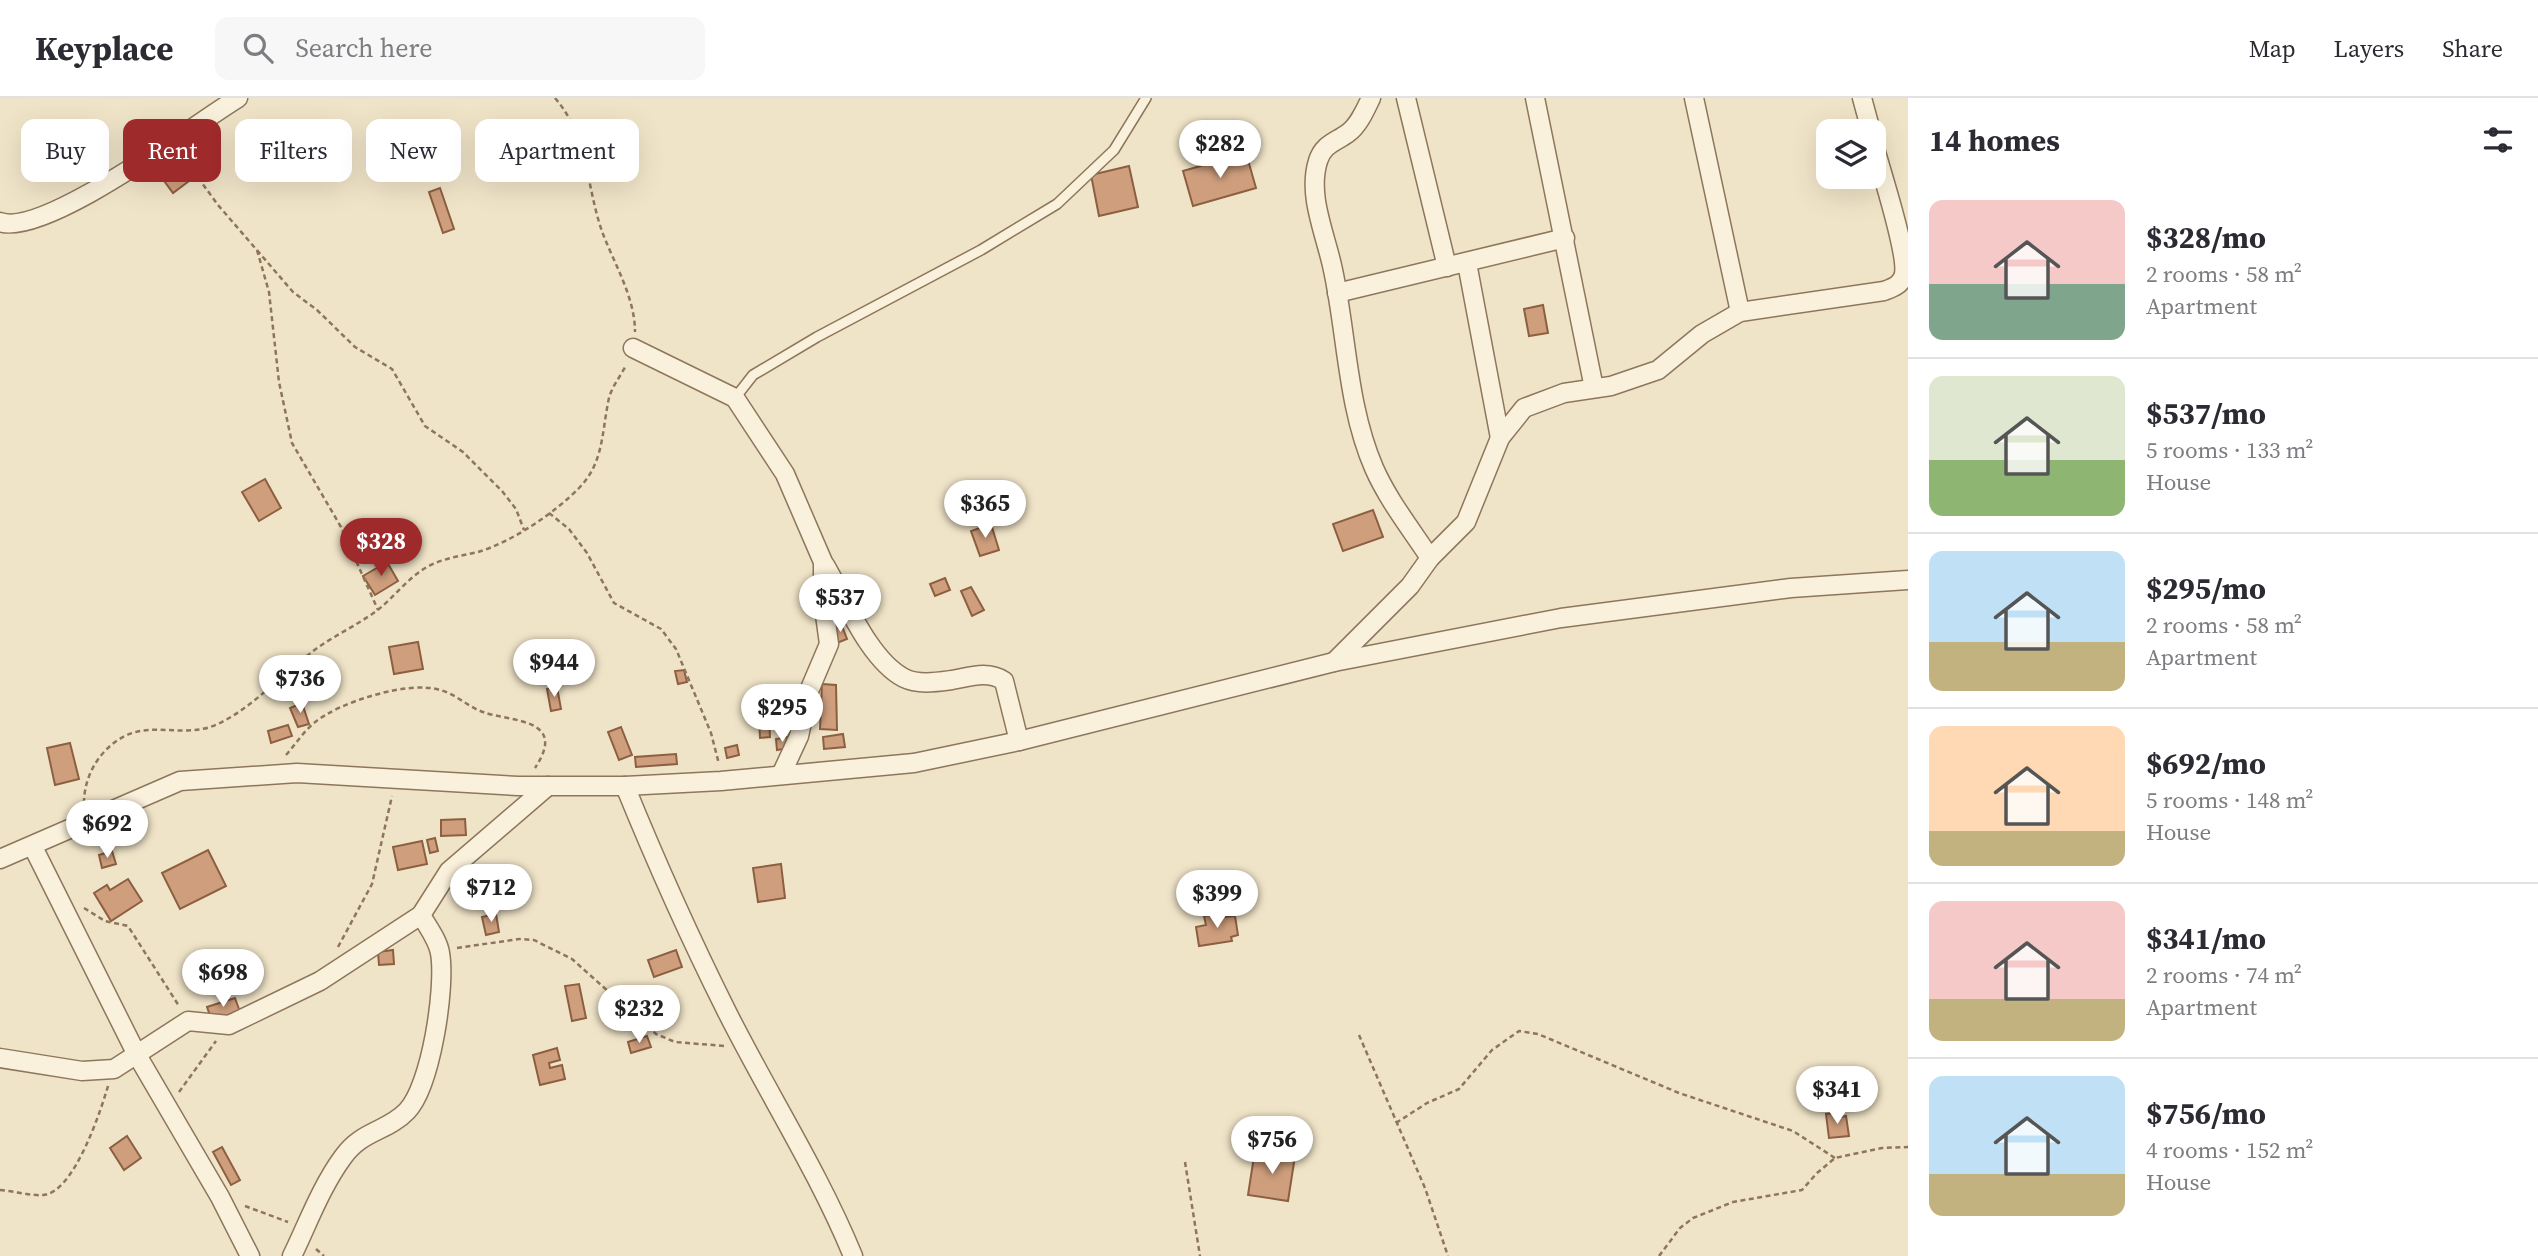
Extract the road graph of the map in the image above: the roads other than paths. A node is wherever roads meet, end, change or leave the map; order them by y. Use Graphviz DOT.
graph roads {
  1 [pos="238,98"];
  2 [pos="1146,98"];
  3 [pos="1371,98"];
  4 [pos="1406,98"];
  5 [pos="1536,98"];
  6 [pos="1694,98"];
  7 [pos="1862,98"];
  8 [pos="1868,119"];
  9 [pos="1885,189"];
  10 [pos="0,222"];
  11 [pos="1565,238"];
  12 [pos="1467,262"];
  13 [pos="1447,267"];
  14 [pos="1337,293"];
  15 [pos="1740,312"];
  16 [pos="633,348"];
  17 [pos="1594,388"];
  18 [pos="735,398"];
  19 [pos="1500,438"];
  20 [pos="1430,558"];
  21 [pos="823,562"];
  22 [pos="1908,580"];
  23 [pos="1334,662"];
  24 [pos="1019,741"];
  25 [pos="781,775"];
  26 [pos="548,786"];
  27 [pos="625,786"];
  28 [pos="33,847"];
  29 [pos="0,859"];
  30 [pos="421,915"];
  31 [pos="137,1055"];
  32 [pos="0,1058"];
  33 [pos="250,1256"];
  34 [pos="292,1256"];
  35 [pos="853,1256"];
  1 -- 10 [label="street"];
  2 -- 18 [label="lane"];
  3 -- 14 [label="street"];
  4 -- 13 [label="street"];
  5 -- 11 [label="street"];
  6 -- 15 [label="street"];
  7 -- 8 [label="street"];
  9 -- 15 [label="street"];
  11 -- 12 [label="street"];
  11 -- 17 [label="street"];
  12 -- 13 [label="street"];
  12 -- 19 [label="street"];
  13 -- 14 [label="street"];
  14 -- 20 [label="street"];
  15 -- 17 [label="street"];
  16 -- 18 [label="street"];
  17 -- 19 [label="street"];
  18 -- 21 [label="street"];
  19 -- 20 [label="street"];
  20 -- 23 [label="street"];
  21 -- 24 [label="street"];
  21 -- 25 [label="street"];
  22 -- 23 [label="street"];
  23 -- 24 [label="street"];
  24 -- 25 [label="street"];
  25 -- 27 [label="street"];
  26 -- 27 [label="street"];
  26 -- 28 [label="street"];
  26 -- 30 [label="street"];
  27 -- 35 [label="street"];
  28 -- 29 [label="street"];
  28 -- 31 [label="street"];
  30 -- 31 [label="street"];
  30 -- 34 [label="street"];
  31 -- 32 [label="street"];
  31 -- 33 [label="street"];
}
